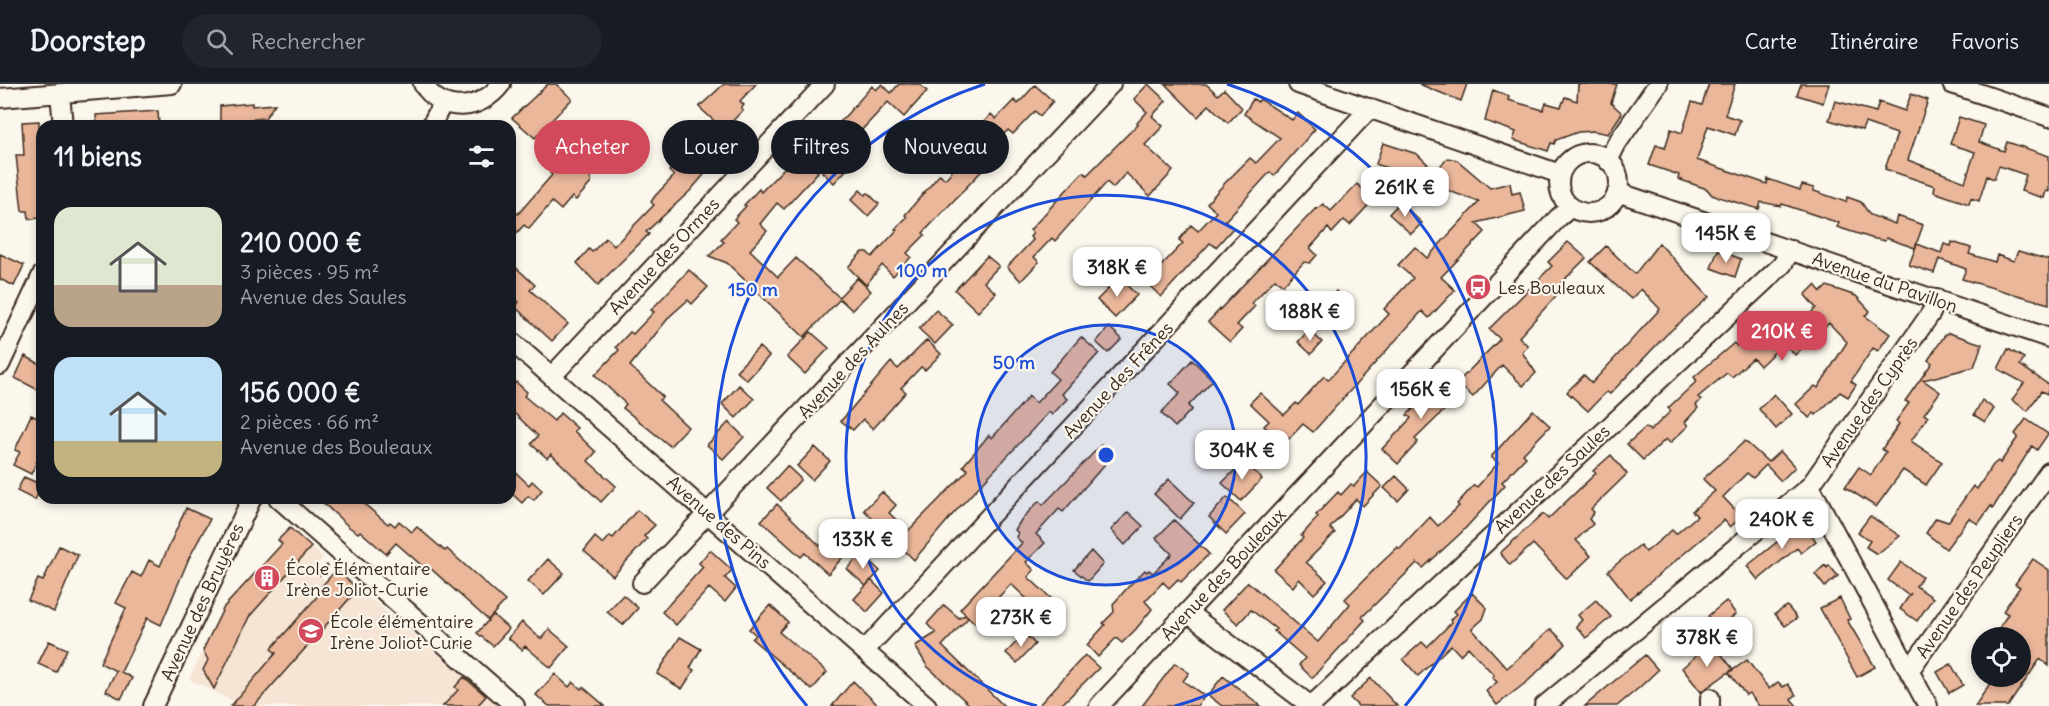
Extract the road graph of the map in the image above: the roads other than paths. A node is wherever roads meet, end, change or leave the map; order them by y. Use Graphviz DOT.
graph roads {
  1 [pos="172,84"];
  2 [pos="423,84"];
  3 [pos="501,84"];
  4 [pos="825,84"];
  5 [pos="1111,84"];
  6 [pos="1298,84"];
  7 [pos="1658,84"];
  8 [pos="1952,84"];
  9 [pos="134,86"];
  10 [pos="60,93"];
  11 [pos="0,98"];
  12 [pos="443,102"];
  13 [pos="1370,108"];
  14 [pos="2049,117"];
  15 [pos="62,120"];
  16 [pos="433,120"];
  17 [pos="1608,160"];
  18 [pos="1560,174"];
  19 [pos="1617,192"];
  20 [pos="1571,207"];
  21 [pos="1791,250"];
  22 [pos="36,288"];
  23 [pos="1936,299"];
  24 [pos="2049,338"];
  25 [pos="516,345"];
  26 [pos="0,365"];
  27 [pos="552,376"];
  28 [pos="2049,472"];
  29 [pos="1810,486"];
  30 [pos="249,504"];
  31 [pos="285,504"];
  32 [pos="709,513"];
  33 [pos="642,583"];
  34 [pos="1188,613"];
  35 [pos="864,651"];
  36 [pos="1909,671"];
  37 [pos="153,706"];
  38 [pos="515,706"];
  39 [pos="927,706"];
  40 [pos="1098,706"];
  41 [pos="1311,706"];
  42 [pos="1544,706"];
  43 [pos="1928,706"];
  1 -- 9 [label="street"];
  2 -- 12 [label="street"];
  3 -- 12 [label="street"];
  4 -- 27 [label="street, Avenue des Ormes"];
  5 -- 32 [label="street, Avenue des Aulnes"];
  6 -- 13 [label="street"];
  7 -- 17 [label="street"];
  8 -- 14 [label="street"];
  9 -- 10 [label="street"];
  10 -- 11 [label="street"];
  10 -- 15 [label="street"];
  12 -- 16 [label="street"];
  13 -- 18 [label="street"];
  13 -- 35 [label="street, Avenue des Frênes"];
  17 -- 18 [label="street"];
  17 -- 19 [label="street"];
  18 -- 20 [label="street"];
  19 -- 20 [label="street"];
  19 -- 21 [label="street, Avenue du Pavillon"];
  20 -- 34 [label="street, Avenue des Bouleaux"];
  21 -- 23 [label="street, Avenue du Pavillon"];
  21 -- 41 [label="street, Avenue des Saules"];
  22 -- 26 [label="street"];
  23 -- 24 [label="street, Avenue du Pavillon"];
  23 -- 29 [label="street, Avenue des Cyprès"];
  25 -- 27 [label="street, Avenue des Pins"];
  27 -- 32 [label="street, Avenue des Pins"];
  28 -- 36 [label="street, Avenue des Peupliers"];
  29 -- 36 [label="street"];
  29 -- 42 [label="street, Avenue des Cyprès"];
  30 -- 37 [label="street, Avenue des Bruyères"];
  31 -- 38 [label="street"];
  32 -- 33 [label="street, Avenue des Aulnes"];
  32 -- 35 [label="street, Avenue des Pins"];
  34 -- 40 [label="street, Avenue des Bouleaux"];
  34 -- 41 [label="street"];
  35 -- 39 [label="street, Avenue des Pins"];
  36 -- 43 [label="street"];
}
